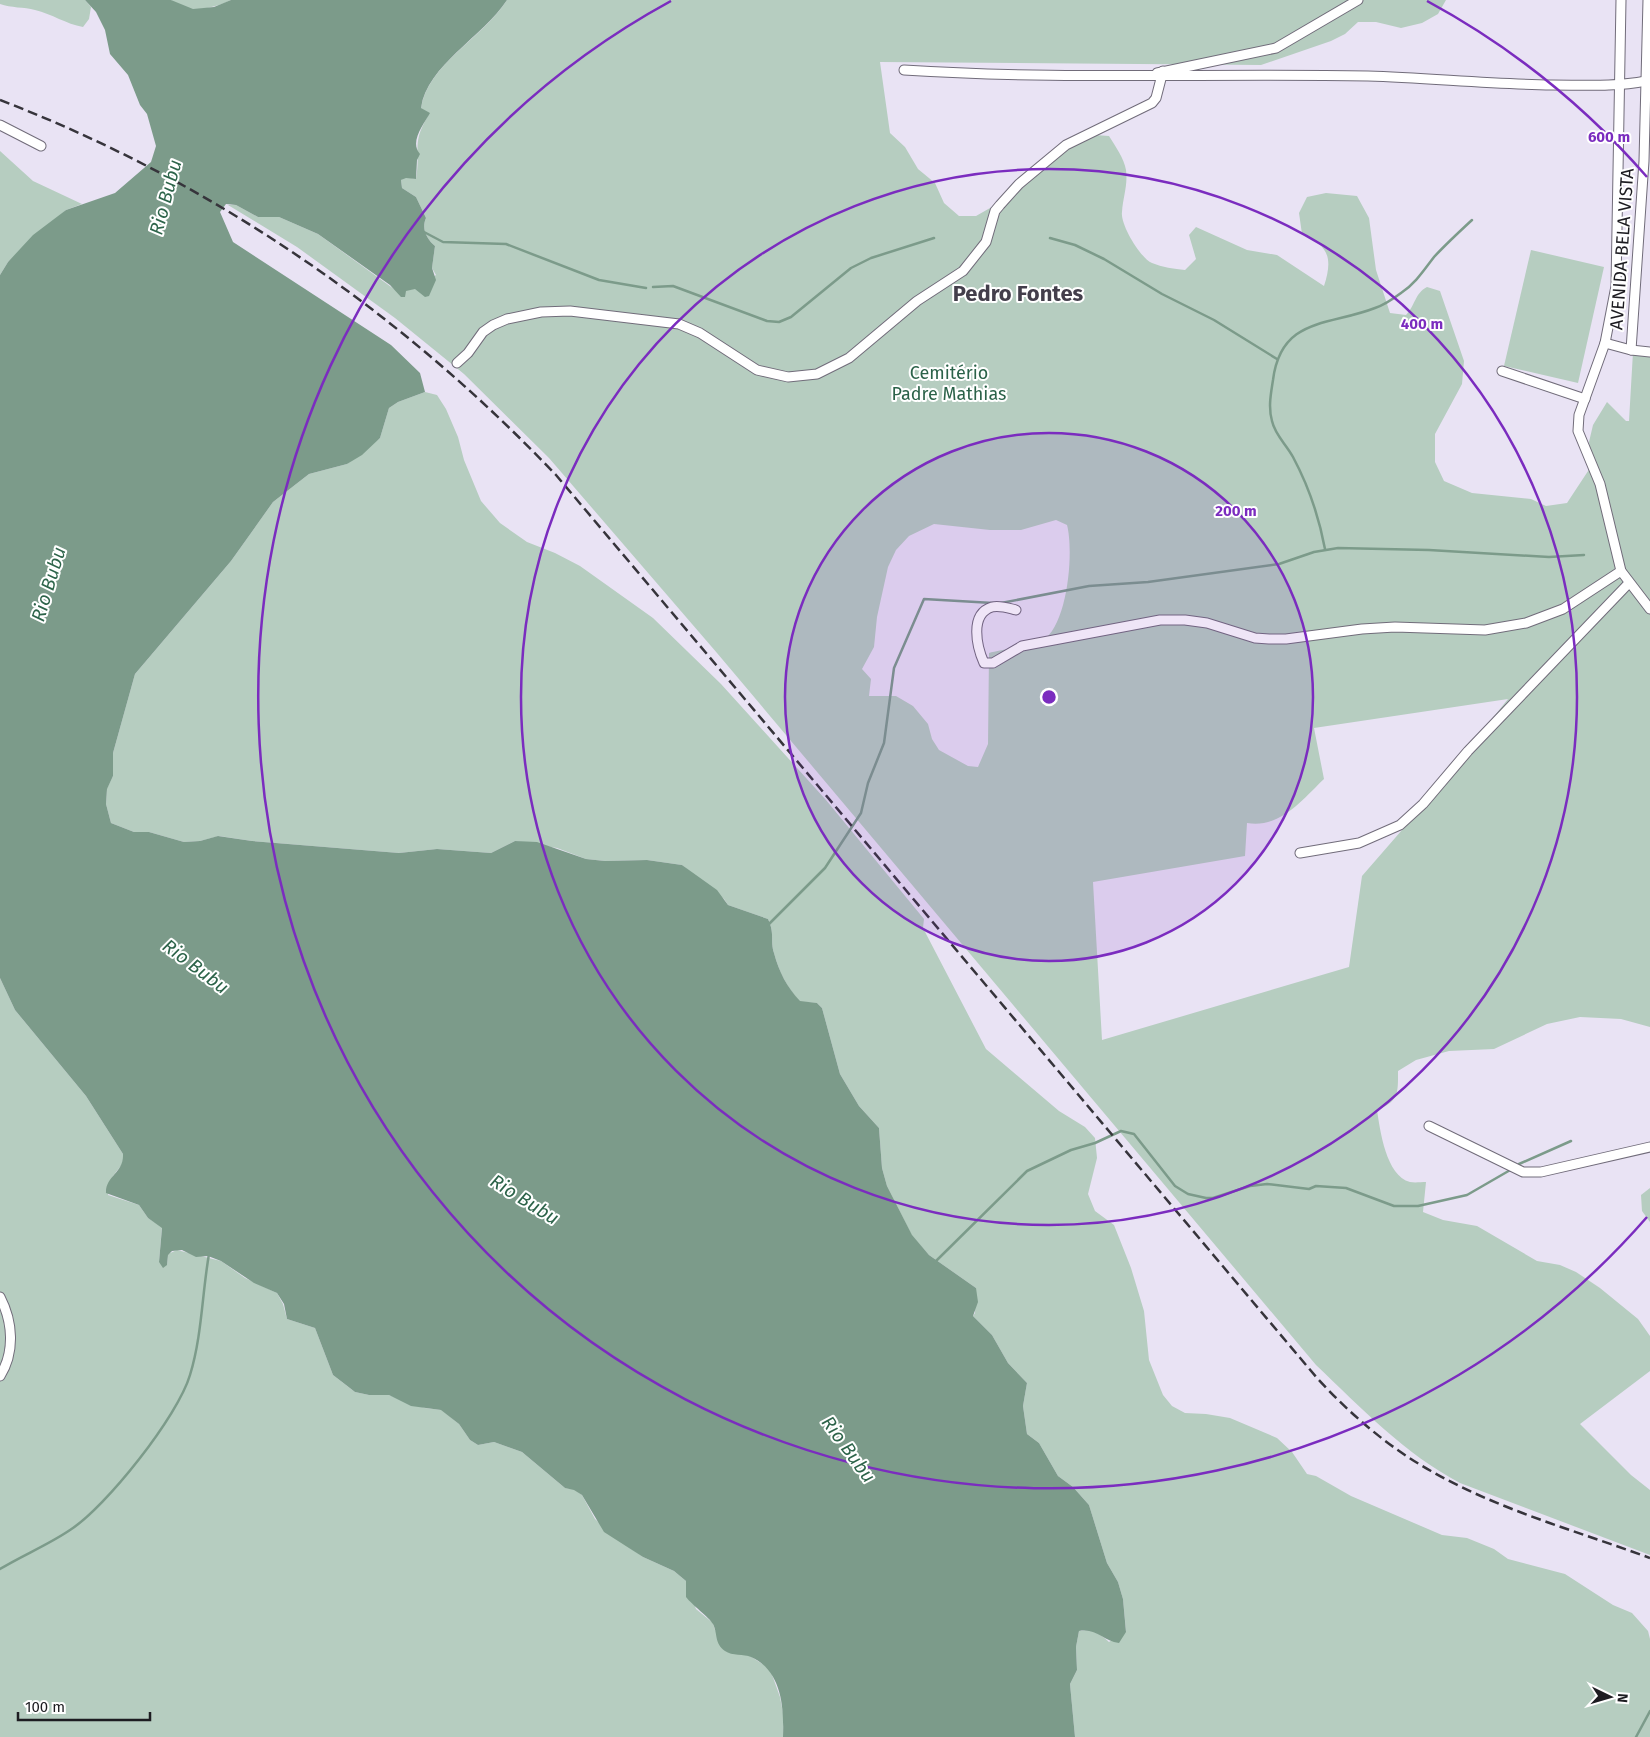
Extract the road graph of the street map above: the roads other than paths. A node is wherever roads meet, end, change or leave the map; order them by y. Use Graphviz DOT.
graph roads {
  1 [pos="1358,0"];
  2 [pos="1621,0"];
  3 [pos="1648,0"];
  4 [pos="904,70"];
  5 [pos="1163,74"];
  6 [pos="1646,81"];
  7 [pos="1618,86"];
  8 [pos="0,125"];
  9 [pos="41,146"];
  10 [pos="1605,344"];
  11 [pos="1631,350"];
  12 [pos="1650,352"];
  13 [pos="456,363"];
  14 [pos="1502,371"];
  15 [pos="1585,399"];
  16 [pos="1621,571"];
  17 [pos="1629,583"];
  18 [pos="1650,609"];
  19 [pos="1016,610"];
  20 [pos="1300,853"];
  21 [pos="1430,1126"];
  22 [pos="1650,1147"];
  23 [pos="0,1298"];
  24 [pos="0,1376"];
  1 -- 5 [label="street"];
  2 -- 7 [label="street, AVENIDA BELA VISTA"];
  3 -- 6 [label="street, AVENIDA BELA VISTA"];
  4 -- 5 [label="street"];
  5 -- 7 [label="street"];
  5 -- 13 [label="street"];
  6 -- 7 [label="street"];
  6 -- 11 [label="street, AVENIDA BELA VISTA"];
  7 -- 10 [label="street, AVENIDA BELA VISTA"];
  8 -- 9 [label="street"];
  10 -- 11 [label="street"];
  10 -- 15 [label="street, AVENIDA BELA VISTA"];
  11 -- 12 [label="street"];
  14 -- 15 [label="street"];
  15 -- 16 [label="street, AVENIDA BELA VISTA"];
  16 -- 17 [label="street, AVENIDA BELA VISTA"];
  16 -- 19 [label="street"];
  17 -- 18 [label="street, AVENIDA BELA VISTA"];
  17 -- 20 [label="street"];
  21 -- 22 [label="street"];
  23 -- 24 [label="street"];
}
